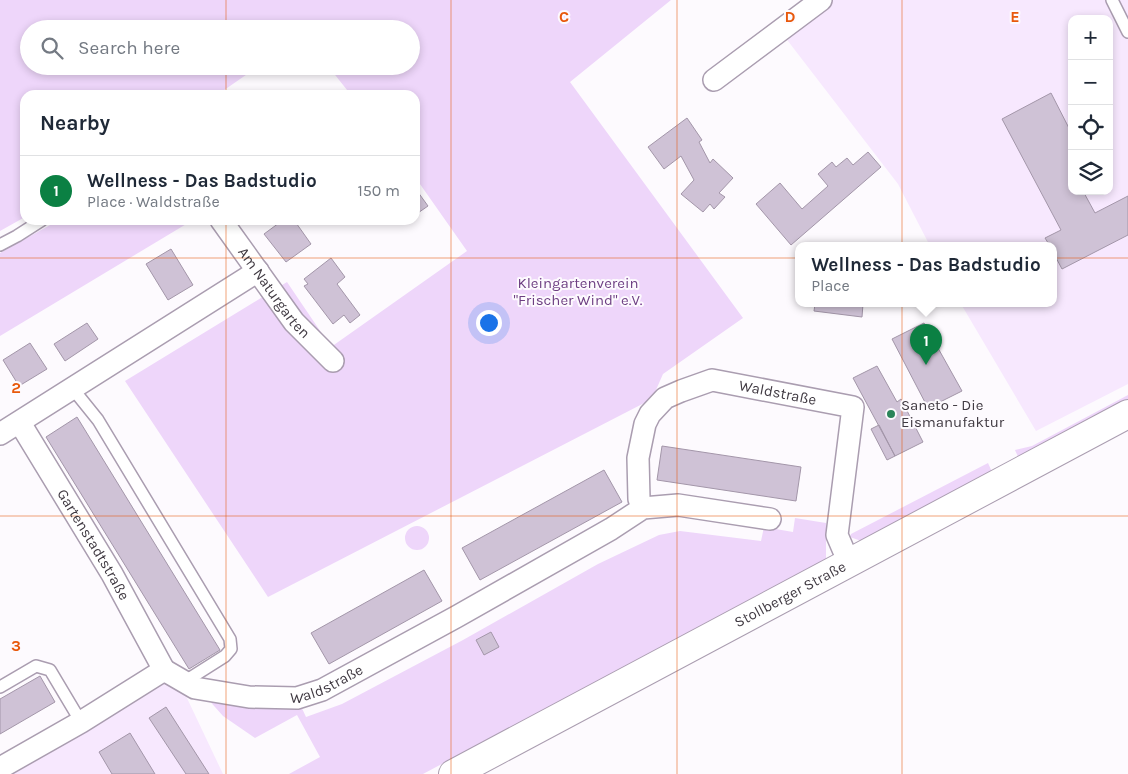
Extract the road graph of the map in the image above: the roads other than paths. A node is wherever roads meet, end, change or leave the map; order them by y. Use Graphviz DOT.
graph roads {
  1 [pos="821,0"];
  2 [pos="1112,0"];
  3 [pos="1128,32"];
  4 [pos="714,80"];
  5 [pos="34,225"];
  6 [pos="225,225"];
  7 [pos="0,245"];
  8 [pos="258,271"];
  9 [pos="333,361"];
  10 [pos="73,389"];
  11 [pos="1128,414"];
  12 [pos="20,422"];
  13 [pos="0,434"];
  14 [pos="643,508"];
  15 [pos="770,519"];
  16 [pos="849,563"];
  17 [pos="164,670"];
  18 [pos="184,682"];
  19 [pos="0,687"];
  20 [pos="81,722"];
  21 [pos="0,768"];
  22 [pos="453,774"];
  1 -- 4 [label="street"];
  2 -- 3 [label="lane"];
  5 -- 7 [label="lane"];
  6 -- 8 [label="street, Am Naturgarten"];
  8 -- 9 [label="street, Am Naturgarten"];
  8 -- 10 [label="street"];
  10 -- 12 [label="street"];
  10 -- 18 [label="lane"];
  11 -- 16 [label="main road, Stollberger Straße"];
  12 -- 13 [label="street"];
  12 -- 17 [label="street, Gartenstadtstraße"];
  14 -- 15 [label="street, Waldstraße"];
  14 -- 16 [label="street, Waldstraße"];
  14 -- 18 [label="street, Waldstraße"];
  16 -- 22 [label="main road, Stollberger Straße"];
  17 -- 18 [label="street, Waldstraße"];
  17 -- 20 [label="street"];
  19 -- 20 [label="lane"];
  20 -- 21 [label="street"];
}
